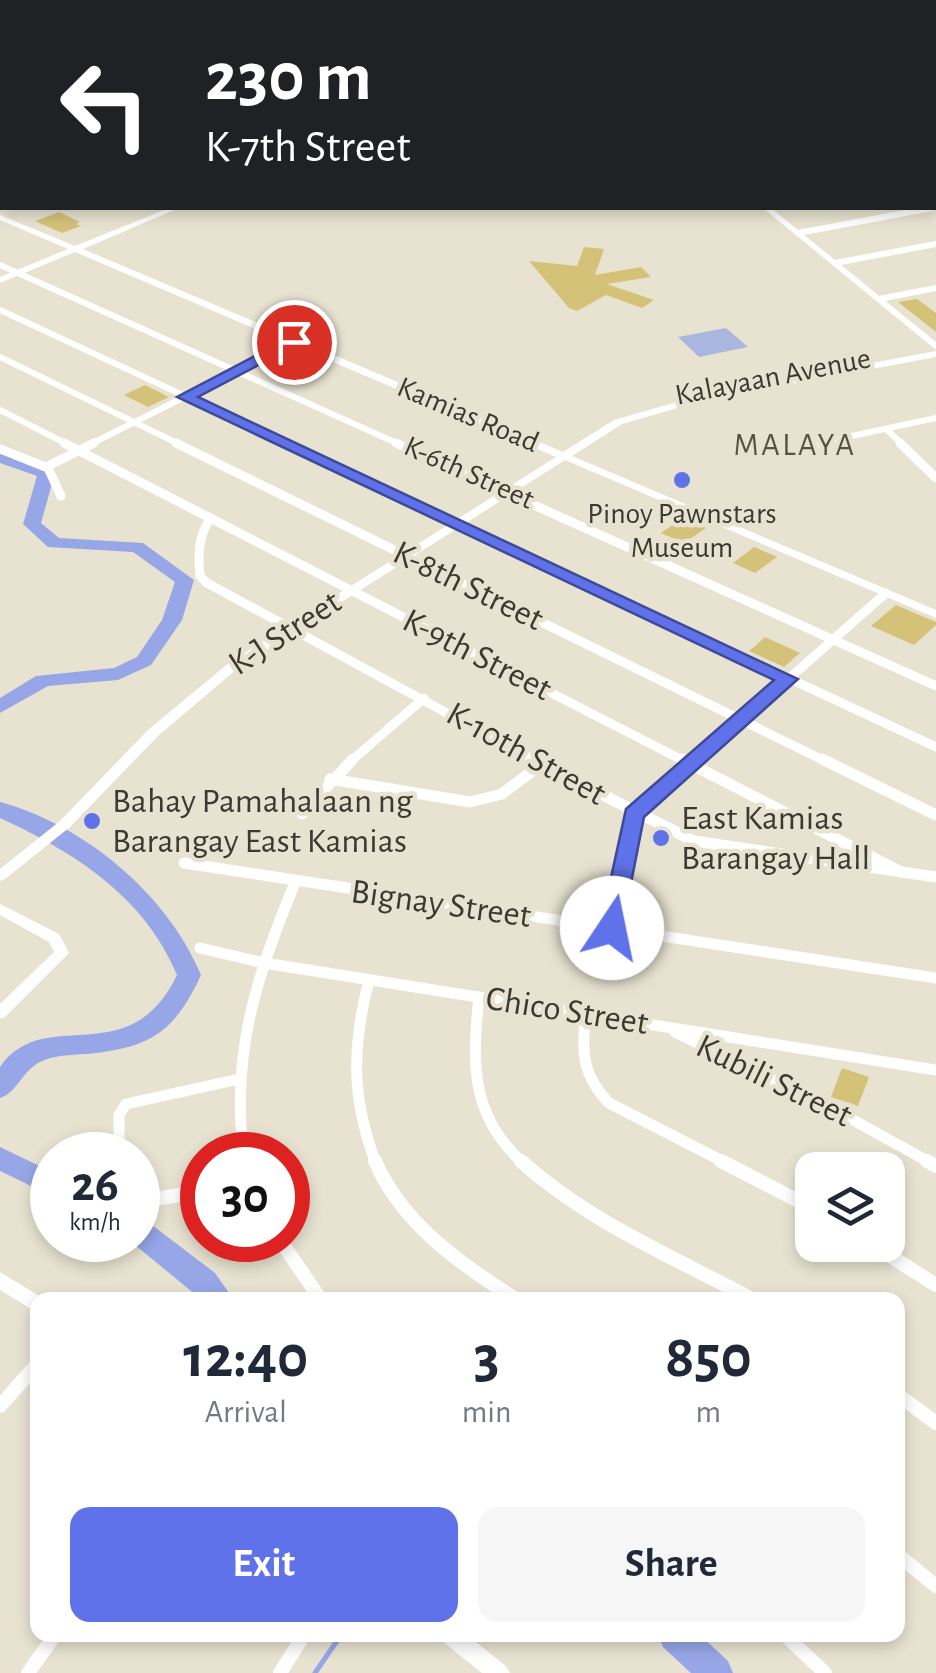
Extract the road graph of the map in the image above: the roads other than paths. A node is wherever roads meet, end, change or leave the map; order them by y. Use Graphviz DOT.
graph roads {
  1 [pos="170,210"];
  2 [pos="769,210"];
  3 [pos="918,210"];
  4 [pos="0,217"];
  5 [pos="798,233"];
  6 [pos="936,244"];
  7 [pos="75,249"];
  8 [pos="834,263"];
  9 [pos="0,266"];
  10 [pos="17,273"];
  11 [pos="0,280"];
  12 [pos="936,288"];
  13 [pos="878,299"];
  14 [pos="0,310"];
  15 [pos="294,342"];
  16 [pos="936,348"];
  17 [pos="0,357"];
  18 [pos="238,370"];
  19 [pos="185,397"];
  20 [pos="0,410"];
  21 [pos="936,418"];
  22 [pos="135,424"];
  23 [pos="886,429"];
  24 [pos="808,446"];
  25 [pos="0,449"];
  26 [pos="80,450"];
  27 [pos="564,456"];
  28 [pos="48,466"];
  29 [pos="936,478"];
  30 [pos="507,490"];
  31 [pos="61,496"];
  32 [pos="211,518"];
  33 [pos="455,522"];
  34 [pos="404,555"];
  35 [pos="351,590"];
  36 [pos="886,593"];
  37 [pos="936,614"];
  38 [pos="291,628"];
  39 [pos="834,640"];
  40 [pos="788,679"];
  41 [pos="936,686"];
  42 [pos="424,698"];
  43 [pos="742,720"];
  44 [pos="936,747"];
  45 [pos="543,762"];
  46 [pos="688,764"];
  47 [pos="330,778"];
  48 [pos="302,814"];
  49 [pos="634,814"];
  50 [pos="936,815"];
  51 [pos="184,863"];
  52 [pos="900,872"];
  53 [pos="0,876"];
  54 [pos="936,877"];
  55 [pos="295,883"];
  56 [pos="0,909"];
  57 [pos="612,928"];
  58 [pos="200,948"];
  59 [pos="264,963"];
  60 [pos="936,978"];
  61 [pos="369,980"];
  62 [pos="479,997"];
  63 [pos="0,1013"];
  64 [pos="586,1014"];
  65 [pos="664,1027"];
  66 [pos="936,1070"];
  67 [pos="235,1080"];
  68 [pos="119,1132"];
  69 [pos="241,1132"];
  70 [pos="936,1166"];
  71 [pos="795,1199"];
  72 [pos="295,1262"];
  73 [pos="900,1262"];
  74 [pos="0,1280"];
  75 [pos="936,1285"];
  76 [pos="315,1292"];
  77 [pos="502,1292"];
  78 [pos="739,1292"];
  79 [pos="30,1299"];
  80 [pos="30,1372"];
  81 [pos="905,1401"];
  82 [pos="0,1406"];
  83 [pos="936,1424"];
  84 [pos="905,1561"];
  85 [pos="936,1586"];
  86 [pos="50,1642"];
  87 [pos="300,1642"];
  88 [pos="459,1642"];
  89 [pos="792,1642"];
  90 [pos="28,1673"];
  91 [pos="280,1673"];
  92 [pos="498,1673"];
  93 [pos="825,1673"];
  1 -- 7 [label="main road"];
  2 -- 5 [label="main road"];
  3 -- 5 [label="street"];
  4 -- 7 [label="main road, Kamias Road"];
  5 -- 8 [label="main road"];
  6 -- 8 [label="street"];
  7 -- 10 [label="main road"];
  7 -- 15 [label="main road, Kamias Road"];
  8 -- 13 [label="main road"];
  9 -- 10 [label="street, K-6th Street"];
  10 -- 11 [label="main road"];
  10 -- 18 [label="street, K-6th Street"];
  12 -- 13 [label="street"];
  13 -- 16 [label="main road"];
  14 -- 19 [label="street"];
  15 -- 18 [label="street"];
  15 -- 27 [label="main road, Kamias Road"];
  16 -- 27 [label="main road, Kalayaan Avenue"];
  17 -- 22 [label="street, K-8th Street"];
  18 -- 19 [label="street"];
  18 -- 30 [label="street, K-6th Street"];
  19 -- 22 [label="street"];
  19 -- 33 [label="street"];
  20 -- 26 [label="street, K-9th Street"];
  21 -- 23 [label="street"];
  22 -- 26 [label="street"];
  22 -- 34 [label="street, K-8th Street"];
  23 -- 24 [label="street"];
  23 -- 29 [label="street"];
  25 -- 28 [label="street"];
  26 -- 28 [label="street"];
  26 -- 32 [label="street, K-9th Street"];
  27 -- 30 [label="main road, K-J Street"];
  27 -- 36 [label="main road, Kamias Road"];
  28 -- 31 [label="street"];
  30 -- 33 [label="main road, K-J Street"];
  30 -- 39 [label="street, K-6th Street"];
  32 -- 35 [label="street, K-9th Street"];
  32 -- 38 [label="street, K-10th Street"];
  33 -- 34 [label="main road, K-J Street"];
  33 -- 40 [label="street"];
  34 -- 35 [label="main road, K-J Street"];
  34 -- 43 [label="street, K-8th Street"];
  35 -- 38 [label="main road, K-J Street"];
  35 -- 46 [label="street, K-9th Street"];
  36 -- 37 [label="main road, Kamias Road"];
  36 -- 39 [label="street"];
  38 -- 42 [label="street, K-10th Street"];
  38 -- 53 [label="main road, K-J Street"];
  39 -- 40 [label="street"];
  39 -- 41 [label="street, K-6th Street"];
  40 -- 43 [label="street"];
  40 -- 44 [label="street"];
  42 -- 45 [label="street, K-10th Street"];
  42 -- 47 [label="street"];
  43 -- 46 [label="street"];
  43 -- 50 [label="street, K-8th Street"];
  45 -- 47 [label="street"];
  45 -- 49 [label="street, K-10th Street"];
  46 -- 49 [label="street"];
  46 -- 52 [label="street, K-9th Street"];
  47 -- 48 [label="street"];
  49 -- 52 [label="street, K-10th Street"];
  49 -- 57 [label="street"];
  51 -- 55 [label="street, Bignay Street"];
  52 -- 54 [label="street, K-10th Street"];
  55 -- 57 [label="street, Bignay Street"];
  55 -- 59 [label="street"];
  56 -- 63 [label="main road"];
  57 -- 60 [label="street, Bignay Street"];
  58 -- 59 [label="street, Chico Street"];
  59 -- 61 [label="street, Chico Street"];
  59 -- 67 [label="street"];
  61 -- 62 [label="street, Chico Street"];
  61 -- 77 [label="street"];
  62 -- 64 [label="street, Chico Street"];
  62 -- 78 [label="street"];
  64 -- 65 [label="street, Chico Street"];
  64 -- 71 [label="street"];
  65 -- 66 [label="street, Chico Street"];
  65 -- 70 [label="street, Kubili Street"];
  67 -- 68 [label="street"];
  67 -- 69 [label="street"];
  72 -- 76 [label="street"];
  73 -- 75 [label="street"];
  74 -- 79 [label="main road"];
  80 -- 82 [label="street"];
  81 -- 83 [label="street"];
  84 -- 85 [label="street"];
  86 -- 90 [label="street"];
  87 -- 91 [label="street"];
  88 -- 92 [label="main road"];
  89 -- 93 [label="street"];
}
